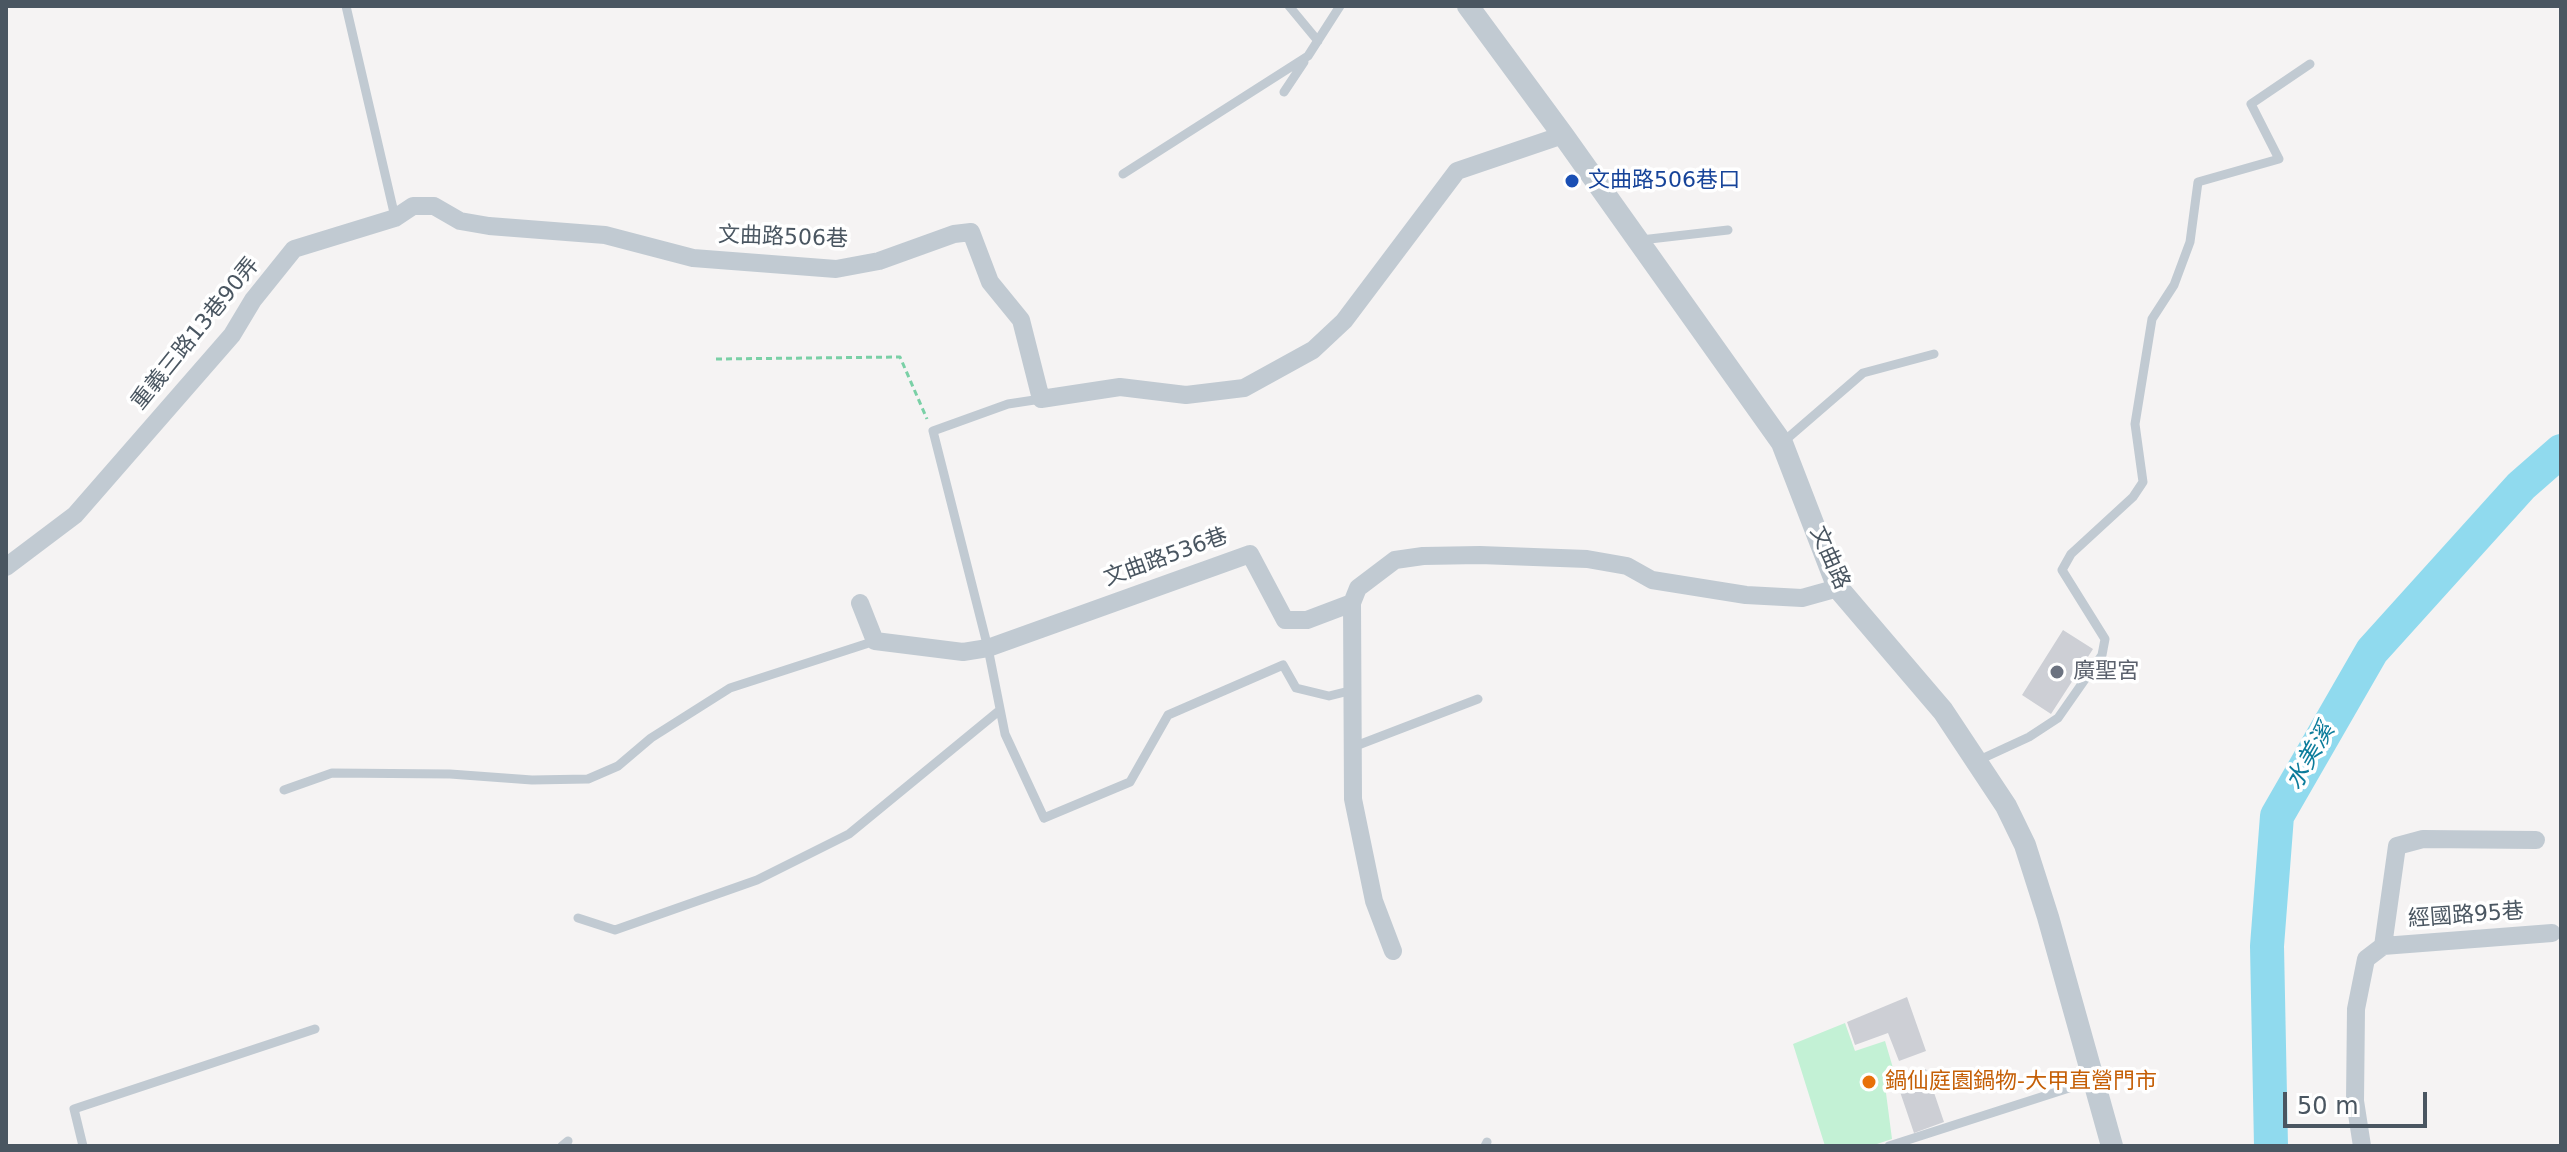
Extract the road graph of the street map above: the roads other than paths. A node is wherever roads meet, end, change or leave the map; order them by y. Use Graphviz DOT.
graph roads {
  1 [pos="346,6"];
  2 [pos="1289,6"];
  3 [pos="1340,6"];
  4 [pos="1468,6"];
  5 [pos="1318,41"];
  6 [pos="1308,56"];
  7 [pos="2310,64"];
  8 [pos="1284,92"];
  9 [pos="1563,135"];
  10 [pos="1123,174"];
  11 [pos="413,206"];
  12 [pos="395,218"];
  13 [pos="1728,230"];
  14 [pos="1637,241"];
  15 [pos="1934,354"];
  16 [pos="1041,399"];
  17 [pos="1782,443"];
  18 [pos="6,567"];
  19 [pos="1838,588"];
  20 [pos="860,603"];
  21 [pos="1352,603"];
  22 [pos="875,641"];
  23 [pos="988,648"];
  24 [pos="1353,690"];
  25 [pos="1478,699"];
  26 [pos="1000,710"];
  27 [pos="1353,747"];
  28 [pos="1977,761"];
  29 [pos="284,790"];
  30 [pos="2536,840"];
  31 [pos="578,918"];
  32 [pos="2552,933"];
  33 [pos="2383,946"];
  34 [pos="1393,951"];
  35 [pos="315,1029"];
  36 [pos="2094,1080"];
  37 [pos="83,1146"];
  38 [pos="1889,1146"];
  39 [pos="2112,1146"];
  40 [pos="2362,1146"];
  1 -- 12 [label="lane"];
  2 -- 5 [label="lane"];
  3 -- 5 [label="lane"];
  4 -- 9 [label="street, 文曲路"];
  5 -- 6 [label="lane"];
  6 -- 8 [label="lane"];
  6 -- 10 [label="lane"];
  7 -- 28 [label="lane"];
  9 -- 14 [label="street, 文曲路"];
  9 -- 16 [label="street"];
  11 -- 12 [label="street, 重義三路13巷90弄"];
  11 -- 16 [label="street, 文曲路506巷"];
  12 -- 18 [label="street, 重義三路13巷90弄"];
  13 -- 14 [label="lane"];
  14 -- 17 [label="street, 文曲路"];
  15 -- 17 [label="lane"];
  16 -- 23 [label="lane"];
  17 -- 19 [label="street, 文曲路"];
  19 -- 21 [label="street, 文曲路536巷"];
  19 -- 28 [label="street, 文曲路"];
  20 -- 22 [label="street"];
  21 -- 23 [label="street, 文曲路536巷"];
  21 -- 24 [label="street"];
  22 -- 23 [label="street, 文曲路536巷"];
  22 -- 29 [label="lane"];
  23 -- 26 [label="lane"];
  24 -- 26 [label="lane"];
  24 -- 27 [label="street"];
  25 -- 27 [label="lane"];
  26 -- 31 [label="lane"];
  27 -- 34 [label="street"];
  28 -- 36 [label="street, 文曲路"];
  30 -- 33 [label="street, 經國路95巷"];
  32 -- 33 [label="street, 經國路95巷"];
  33 -- 40 [label="street, 經國路95巷"];
  35 -- 37 [label="lane"];
  36 -- 38 [label="lane"];
  36 -- 39 [label="street, 文曲路"];
}
